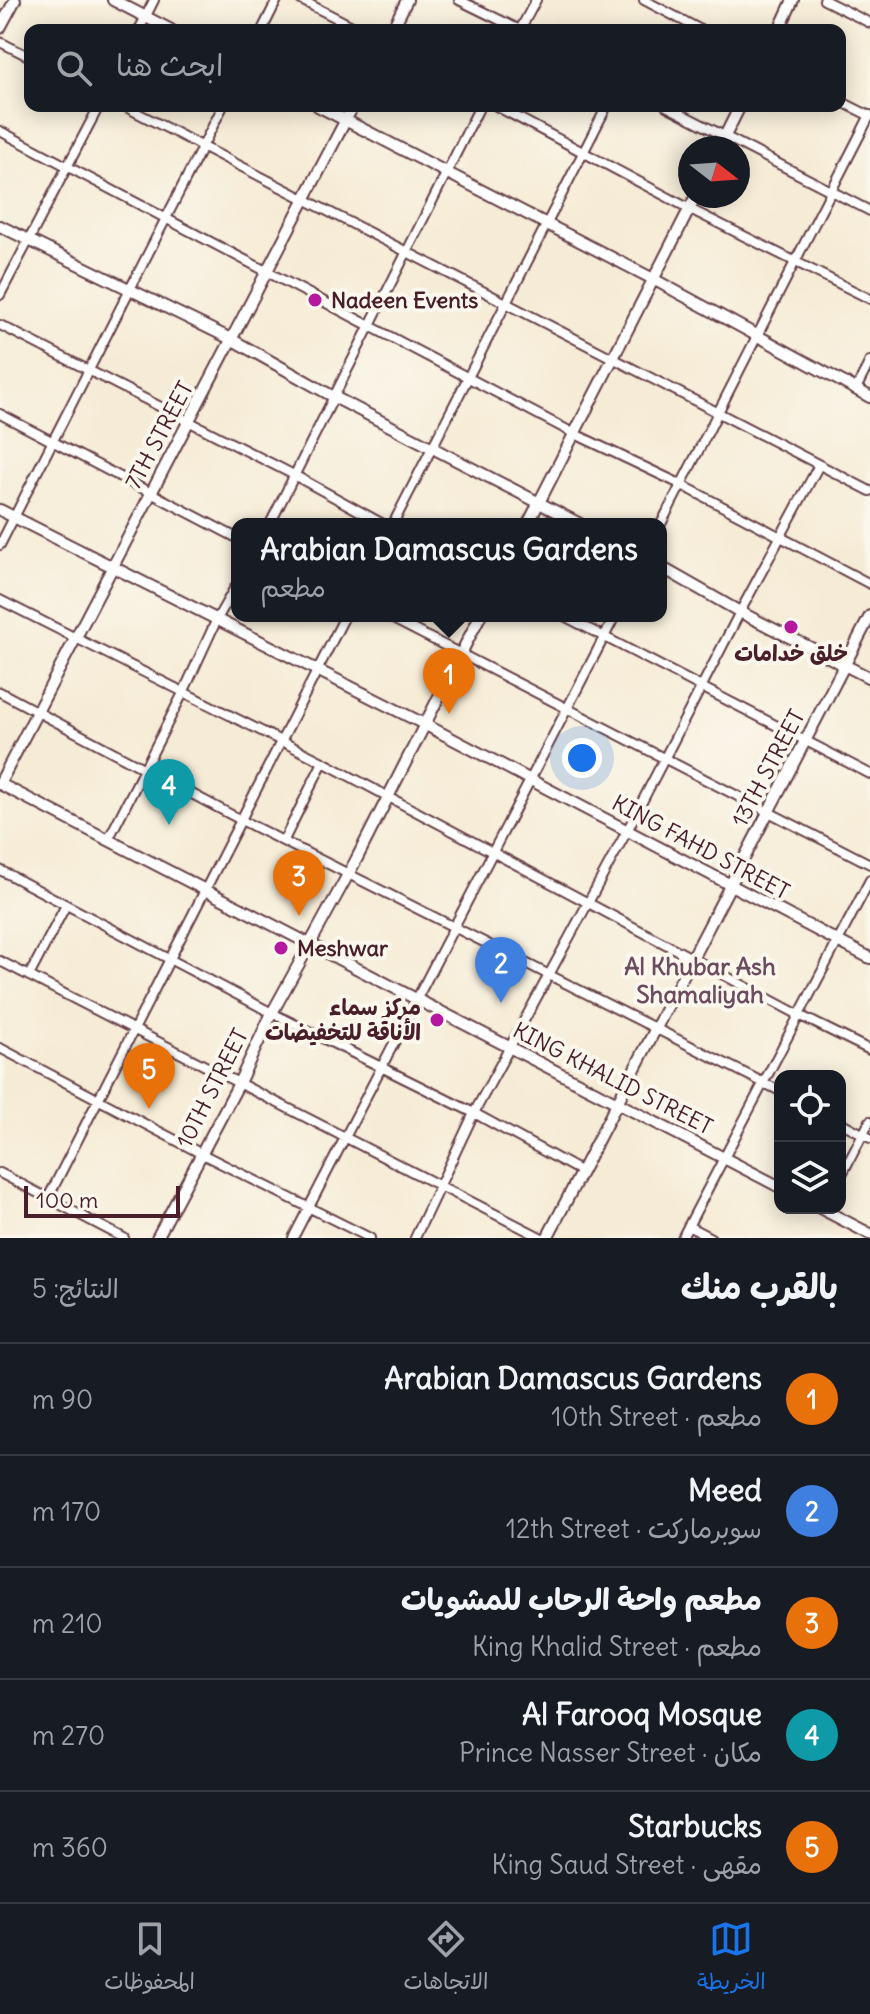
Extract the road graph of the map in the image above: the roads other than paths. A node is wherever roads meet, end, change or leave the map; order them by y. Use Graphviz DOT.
graph roads {
  1 [pos="15,0"];
  2 [pos="113,0"];
  3 [pos="154,0"];
  4 [pos="277,0"];
  5 [pos="301,0"];
  6 [pos="407,0"];
  7 [pos="459,0"];
  8 [pos="536,0"];
  9 [pos="644,0"];
  10 [pos="793,0"];
  11 [pos="824,0"];
  12 [pos="659,3"];
  13 [pos="146,17"];
  14 [pos="870,23"];
  15 [pos="142,24"];
  16 [pos="159,24"];
  17 [pos="265,24"];
  18 [pos="348,24"];
  19 [pos="395,24"];
  20 [pos="508,24"];
  21 [pos="523,24"];
  22 [pos="692,24"];
  23 [pos="782,24"];
  24 [pos="0,28"];
  25 [pos="0,42"];
  26 [pos="24,54"];
  27 [pos="846,104"];
  28 [pos="96,112"];
  29 [pos="135,112"];
  30 [pos="220,112"];
  31 [pos="330,112"];
  32 [pos="350,112"];
  33 [pos="477,112"];
  34 [pos="507,112"];
  35 [pos="604,112"];
  36 [pos="677,112"];
  37 [pos="737,112"];
  38 [pos="870,116"];
  39 [pos="346,120"];
  40 [pos="0,131"];
  41 [pos="722,136"];
  42 [pos="725,136"];
  43 [pos="202,147"];
  44 [pos="750,151"];
  45 [pos="582,152"];
  46 [pos="67,167"];
  47 [pos="448,173"];
  48 [pos="830,193"];
  49 [pos="304,200"];
  50 [pos="690,209"];
  51 [pos="870,211"];
  52 [pos="166,219"];
  53 [pos="546,224"];
  54 [pos="0,226"];
  55 [pos="28,240"];
  56 [pos="407,253"];
  57 [pos="794,261"];
  58 [pos="266,272"];
  59 [pos="655,280"];
  60 [pos="130,288"];
  61 [pos="0,295"];
  62 [pos="870,299"];
  63 [pos="505,304"];
  64 [pos="0,325"];
  65 [pos="370,326"];
  66 [pos="755,336"];
  67 [pos="231,339"];
  68 [pos="613,360"];
  69 [pos="870,361"];
  70 [pos="88,370"];
  71 [pos="467,377"];
  72 [pos="856,389"];
  73 [pos="334,397"];
  74 [pos="870,397"];
  75 [pos="718,411"];
  76 [pos="0,414"];
  77 [pos="189,423"];
  78 [pos="575,434"];
  79 [pos="53,442"];
  80 [pos="432,447"];
  81 [pos="819,465"];
  82 [pos="294,475"];
  83 [pos="680,484"];
  84 [pos="870,491"];
  85 [pos="152,494"];
  86 [pos="539,502"];
  87 [pos="0,510"];
  88 [pos="14,518"];
  89 [pos="273,518"];
  90 [pos="372,518"];
  91 [pos="396,518"];
  92 [pos="531,518"];
  93 [pos="569,518"];
  94 [pos="664,518"];
  95 [pos="231,535"];
  96 [pos="781,538"];
  97 [pos="0,545"];
  98 [pos="112,567"];
  99 [pos="667,570"];
  100 [pos="870,584"];
  101 [pos="231,594"];
  102 [pos="0,600"];
  103 [pos="740,612"];
  104 [pos="870,616"];
  105 [pos="217,619"];
  106 [pos="342,622"];
  107 [pos="398,622"];
  108 [pos="477,622"];
  109 [pos="576,622"];
  110 [pos="612,622"];
  111 [pos="605,636"];
  112 [pos="75,638"];
  113 [pos="459,655"];
  114 [pos="845,666"];
  115 [pos="317,671"];
  116 [pos="870,678"];
  117 [pos="703,687"];
  118 [pos="0,692"];
  119 [pos="183,693"];
  120 [pos="567,710"];
  121 [pos="37,712"];
  122 [pos="426,725"];
  123 [pos="805,740"];
  124 [pos="280,742"];
  125 [pos="666,759"];
  126 [pos="323,762"];
  127 [pos="145,768"];
  128 [pos="870,774"];
  129 [pos="529,780"];
  130 [pos="0,784"];
  131 [pos="388,797"];
  132 [pos="768,812"];
  133 [pos="241,820"];
  134 [pos="627,831"];
  135 [pos="108,840"];
  136 [pos="284,840"];
  137 [pos="492,852"];
  138 [pos="870,864"];
  139 [pos="0,870"];
  140 [pos="350,873"];
  141 [pos="870,880"];
  142 [pos="729,885"];
  143 [pos="205,890"];
  144 [pos="587,903"];
  145 [pos="66,905"];
  146 [pos="453,924"];
  147 [pos="836,940"];
  148 [pos="310,944"];
  149 [pos="170,958"];
  150 [pos="691,958"];
  151 [pos="870,958"];
  152 [pos="1,963"];
  153 [pos="550,975"];
  154 [pos="29,976"];
  155 [pos="415,997"];
  156 [pos="272,1013"];
  157 [pos="799,1015"];
  158 [pos="656,1028"];
  159 [pos="133,1031"];
  160 [pos="511,1047"];
  161 [pos="0,1048"];
  162 [pos="870,1050"];
  163 [pos="380,1067"];
  164 [pos="763,1082"];
  165 [pos="238,1085"];
  166 [pos="774,1088"];
  167 [pos="98,1099"];
  168 [pos="618,1103"];
  169 [pos="474,1113"];
  170 [pos="870,1121"];
  171 [pos="846,1125"];
  172 [pos="345,1136"];
  173 [pos="866,1136"];
  174 [pos="202,1154"];
  175 [pos="723,1158"];
  176 [pos="846,1168"];
  177 [pos="582,1172"];
  178 [pos="0,1173"];
  179 [pos="774,1184"];
  180 [pos="441,1185"];
  181 [pos="48,1198"];
  182 [pos="309,1207"];
  183 [pos="832,1214"];
  184 [pos="688,1226"];
  185 [pos="870,1234"];
  186 [pos="124,1238"];
  187 [pos="157,1238"];
  188 [pos="293,1238"];
  189 [pos="370,1238"];
  190 [pos="415,1238"];
  191 [pos="544,1238"];
  192 [pos="682,1238"];
  193 [pos="711,1238"];
  1 -- 24 [label="street"];
  2 -- 13 [label="street"];
  3 -- 13 [label="street"];
  4 -- 17 [label="street"];
  5 -- 18 [label="street"];
  6 -- 19 [label="street"];
  7 -- 20 [label="street"];
  8 -- 21 [label="street"];
  9 -- 12 [label="street"];
  10 -- 23 [label="street"];
  11 -- 14 [label="street"];
  12 -- 22 [label="street"];
  13 -- 15 [label="street"];
  13 -- 16 [label="street"];
  25 -- 26 [label="street"];
  27 -- 38 [label="street"];
  28 -- 46 [label="street"];
  29 -- 43 [label="street"];
  30 -- 43 [label="street"];
  31 -- 39 [label="street"];
  32 -- 39 [label="street, 7TH STREET"];
  33 -- 47 [label="street"];
  34 -- 45 [label="street"];
  35 -- 45 [label="street"];
  36 -- 41 [label="street"];
  37 -- 42 [label="street"];
  38 -- 48 [label="street"];
  39 -- 47 [label="street"];
  39 -- 49 [label="street, 7TH STREET"];
  40 -- 46 [label="street"];
  43 -- 49 [label="street"];
  43 -- 52 [label="street"];
  44 -- 48 [label="street"];
  45 -- 50 [label="street"];
  45 -- 53 [label="street"];
  46 -- 52 [label="street"];
  46 -- 55 [label="street"];
  47 -- 53 [label="street"];
  47 -- 56 [label="street"];
  48 -- 51 [label="street"];
  48 -- 57 [label="street"];
  49 -- 56 [label="street"];
  49 -- 58 [label="street, 7TH STREET"];
  50 -- 57 [label="street"];
  50 -- 59 [label="street"];
  52 -- 58 [label="street"];
  52 -- 60 [label="street"];
  53 -- 59 [label="street"];
  53 -- 63 [label="street"];
  54 -- 55 [label="street"];
  55 -- 60 [label="street"];
  55 -- 61 [label="street"];
  56 -- 63 [label="street"];
  56 -- 65 [label="street"];
  57 -- 62 [label="street"];
  57 -- 66 [label="street"];
  58 -- 65 [label="street"];
  58 -- 67 [label="street, 7TH STREET"];
  59 -- 66 [label="street"];
  59 -- 68 [label="street"];
  60 -- 67 [label="street"];
  60 -- 70 [label="street"];
  63 -- 68 [label="street"];
  63 -- 71 [label="street"];
  64 -- 70 [label="street"];
  65 -- 71 [label="street"];
  65 -- 73 [label="street"];
  66 -- 72 [label="street"];
  66 -- 75 [label="street"];
  67 -- 73 [label="street"];
  67 -- 77 [label="street, 7TH STREET"];
  68 -- 75 [label="street"];
  68 -- 78 [label="street"];
  69 -- 72 [label="street"];
  70 -- 77 [label="street"];
  70 -- 79 [label="street"];
  71 -- 78 [label="street"];
  71 -- 80 [label="street"];
  72 -- 74 [label="street"];
  73 -- 80 [label="street"];
  73 -- 82 [label="street"];
  75 -- 81 [label="street"];
  75 -- 83 [label="street"];
  76 -- 79 [label="street"];
  77 -- 82 [label="street"];
  77 -- 85 [label="street, 7TH STREET"];
  78 -- 83 [label="street"];
  78 -- 86 [label="street"];
  79 -- 85 [label="street"];
  79 -- 88 [label="street"];
  80 -- 86 [label="street"];
  80 -- 91 [label="street"];
  81 -- 84 [label="street"];
  81 -- 96 [label="street"];
  82 -- 89 [label="street"];
  82 -- 90 [label="street"];
  83 -- 94 [label="street"];
  83 -- 96 [label="street"];
  85 -- 95 [label="street"];
  85 -- 98 [label="street, 7TH STREET"];
  86 -- 92 [label="street"];
  86 -- 93 [label="street"];
  87 -- 88 [label="street, KING FAHD STREET"];
  88 -- 97 [label="street"];
  88 -- 98 [label="street, KING FAHD STREET"];
  96 -- 100 [label="street"];
  96 -- 103 [label="street"];
  98 -- 105 [label="street, KING FAHD STREET"];
  98 -- 112 [label="street, 7TH STREET"];
  99 -- 103 [label="street"];
  101 -- 105 [label="street"];
  102 -- 112 [label="street"];
  103 -- 114 [label="street"];
  103 -- 117 [label="street"];
  104 -- 114 [label="street, 13TH STREET"];
  105 -- 115 [label="street, KING FAHD STREET"];
  105 -- 119 [label="street"];
  106 -- 115 [label="street"];
  107 -- 113 [label="street"];
  108 -- 113 [label="street, 10TH STREET"];
  109 -- 111 [label="street"];
  110 -- 111 [label="street"];
  111 -- 117 [label="street"];
  111 -- 120 [label="street"];
  112 -- 119 [label="street"];
  112 -- 121 [label="street, 7TH STREET"];
  113 -- 120 [label="street"];
  113 -- 122 [label="street, 10TH STREET"];
  114 -- 116 [label="street"];
  114 -- 123 [label="street, 13TH STREET"];
  115 -- 122 [label="street, KING FAHD STREET"];
  115 -- 124 [label="street"];
  117 -- 123 [label="street"];
  117 -- 125 [label="street"];
  118 -- 121 [label="street"];
  119 -- 124 [label="street"];
  119 -- 127 [label="street"];
  120 -- 125 [label="street"];
  120 -- 129 [label="street"];
  121 -- 127 [label="street"];
  121 -- 130 [label="street, 7TH STREET"];
  122 -- 129 [label="street, KING FAHD STREET"];
  122 -- 131 [label="street, 10TH STREET"];
  123 -- 128 [label="street"];
  123 -- 132 [label="street, 13TH STREET"];
  124 -- 126 [label="street"];
  124 -- 133 [label="street"];
  125 -- 132 [label="street"];
  125 -- 134 [label="street"];
  126 -- 131 [label="street"];
  126 -- 136 [label="street"];
  127 -- 133 [label="street"];
  127 -- 135 [label="street"];
  129 -- 134 [label="street, KING FAHD STREET"];
  129 -- 137 [label="street"];
  130 -- 135 [label="street, KING KHALID STREET"];
  131 -- 137 [label="street"];
  131 -- 140 [label="street, 10TH STREET"];
  132 -- 138 [label="street"];
  132 -- 142 [label="street, 13TH STREET"];
  133 -- 136 [label="street"];
  133 -- 143 [label="street"];
  134 -- 142 [label="street, KING FAHD STREET"];
  134 -- 144 [label="street"];
  135 -- 143 [label="street, KING KHALID STREET"];
  136 -- 140 [label="street"];
  137 -- 144 [label="street"];
  137 -- 146 [label="street"];
  139 -- 145 [label="street"];
  140 -- 146 [label="street"];
  140 -- 148 [label="street, 10TH STREET"];
  141 -- 147 [label="street"];
  142 -- 147 [label="street, KING FAHD STREET"];
  142 -- 150 [label="street, 13TH STREET"];
  143 -- 148 [label="street, KING KHALID STREET"];
  143 -- 149 [label="street"];
  144 -- 150 [label="street"];
  144 -- 153 [label="street"];
  145 -- 149 [label="street"];
  145 -- 154 [label="street"];
  146 -- 153 [label="street"];
  146 -- 155 [label="street"];
  147 -- 151 [label="street, KING FAHD STREET"];
  147 -- 157 [label="street"];
  148 -- 155 [label="street, KING KHALID STREET"];
  148 -- 156 [label="street, 10TH STREET"];
  149 -- 156 [label="street"];
  149 -- 159 [label="street"];
  150 -- 157 [label="street"];
  150 -- 158 [label="street, 13TH STREET"];
  152 -- 154 [label="street"];
  153 -- 158 [label="street"];
  153 -- 160 [label="street"];
  154 -- 159 [label="street"];
  155 -- 160 [label="street, KING KHALID STREET"];
  155 -- 163 [label="street"];
  156 -- 163 [label="street"];
  156 -- 165 [label="street, 10TH STREET"];
  157 -- 162 [label="street"];
  157 -- 164 [label="street"];
  158 -- 164 [label="street"];
  158 -- 168 [label="street, 13TH STREET"];
  159 -- 165 [label="street"];
  159 -- 167 [label="street"];
  160 -- 168 [label="street, KING KHALID STREET"];
  160 -- 169 [label="street"];
  161 -- 167 [label="street"];
  163 -- 169 [label="street"];
  163 -- 172 [label="street"];
  164 -- 166 [label="street"];
  164 -- 175 [label="street"];
  165 -- 172 [label="street"];
  165 -- 174 [label="street, 10TH STREET"];
  167 -- 174 [label="street"];
  167 -- 181 [label="street"];
  168 -- 175 [label="street, KING KHALID STREET"];
  168 -- 177 [label="street, 13TH STREET"];
  169 -- 177 [label="street"];
  169 -- 180 [label="street"];
  170 -- 173 [label="street"];
  171 -- 173 [label="street"];
  172 -- 180 [label="street"];
  172 -- 182 [label="street"];
  173 -- 176 [label="street"];
  174 -- 182 [label="street"];
  174 -- 187 [label="street, 10TH STREET"];
  175 -- 179 [label="street, KING KHALID STREET"];
  175 -- 184 [label="street"];
  177 -- 191 [label="street, 13TH STREET"];
  178 -- 181 [label="street"];
  180 -- 190 [label="street"];
  180 -- 191 [label="street"];
  181 -- 186 [label="street"];
  182 -- 188 [label="street"];
  182 -- 189 [label="street"];
  183 -- 185 [label="street"];
  184 -- 192 [label="street"];
  184 -- 193 [label="street"];
}
